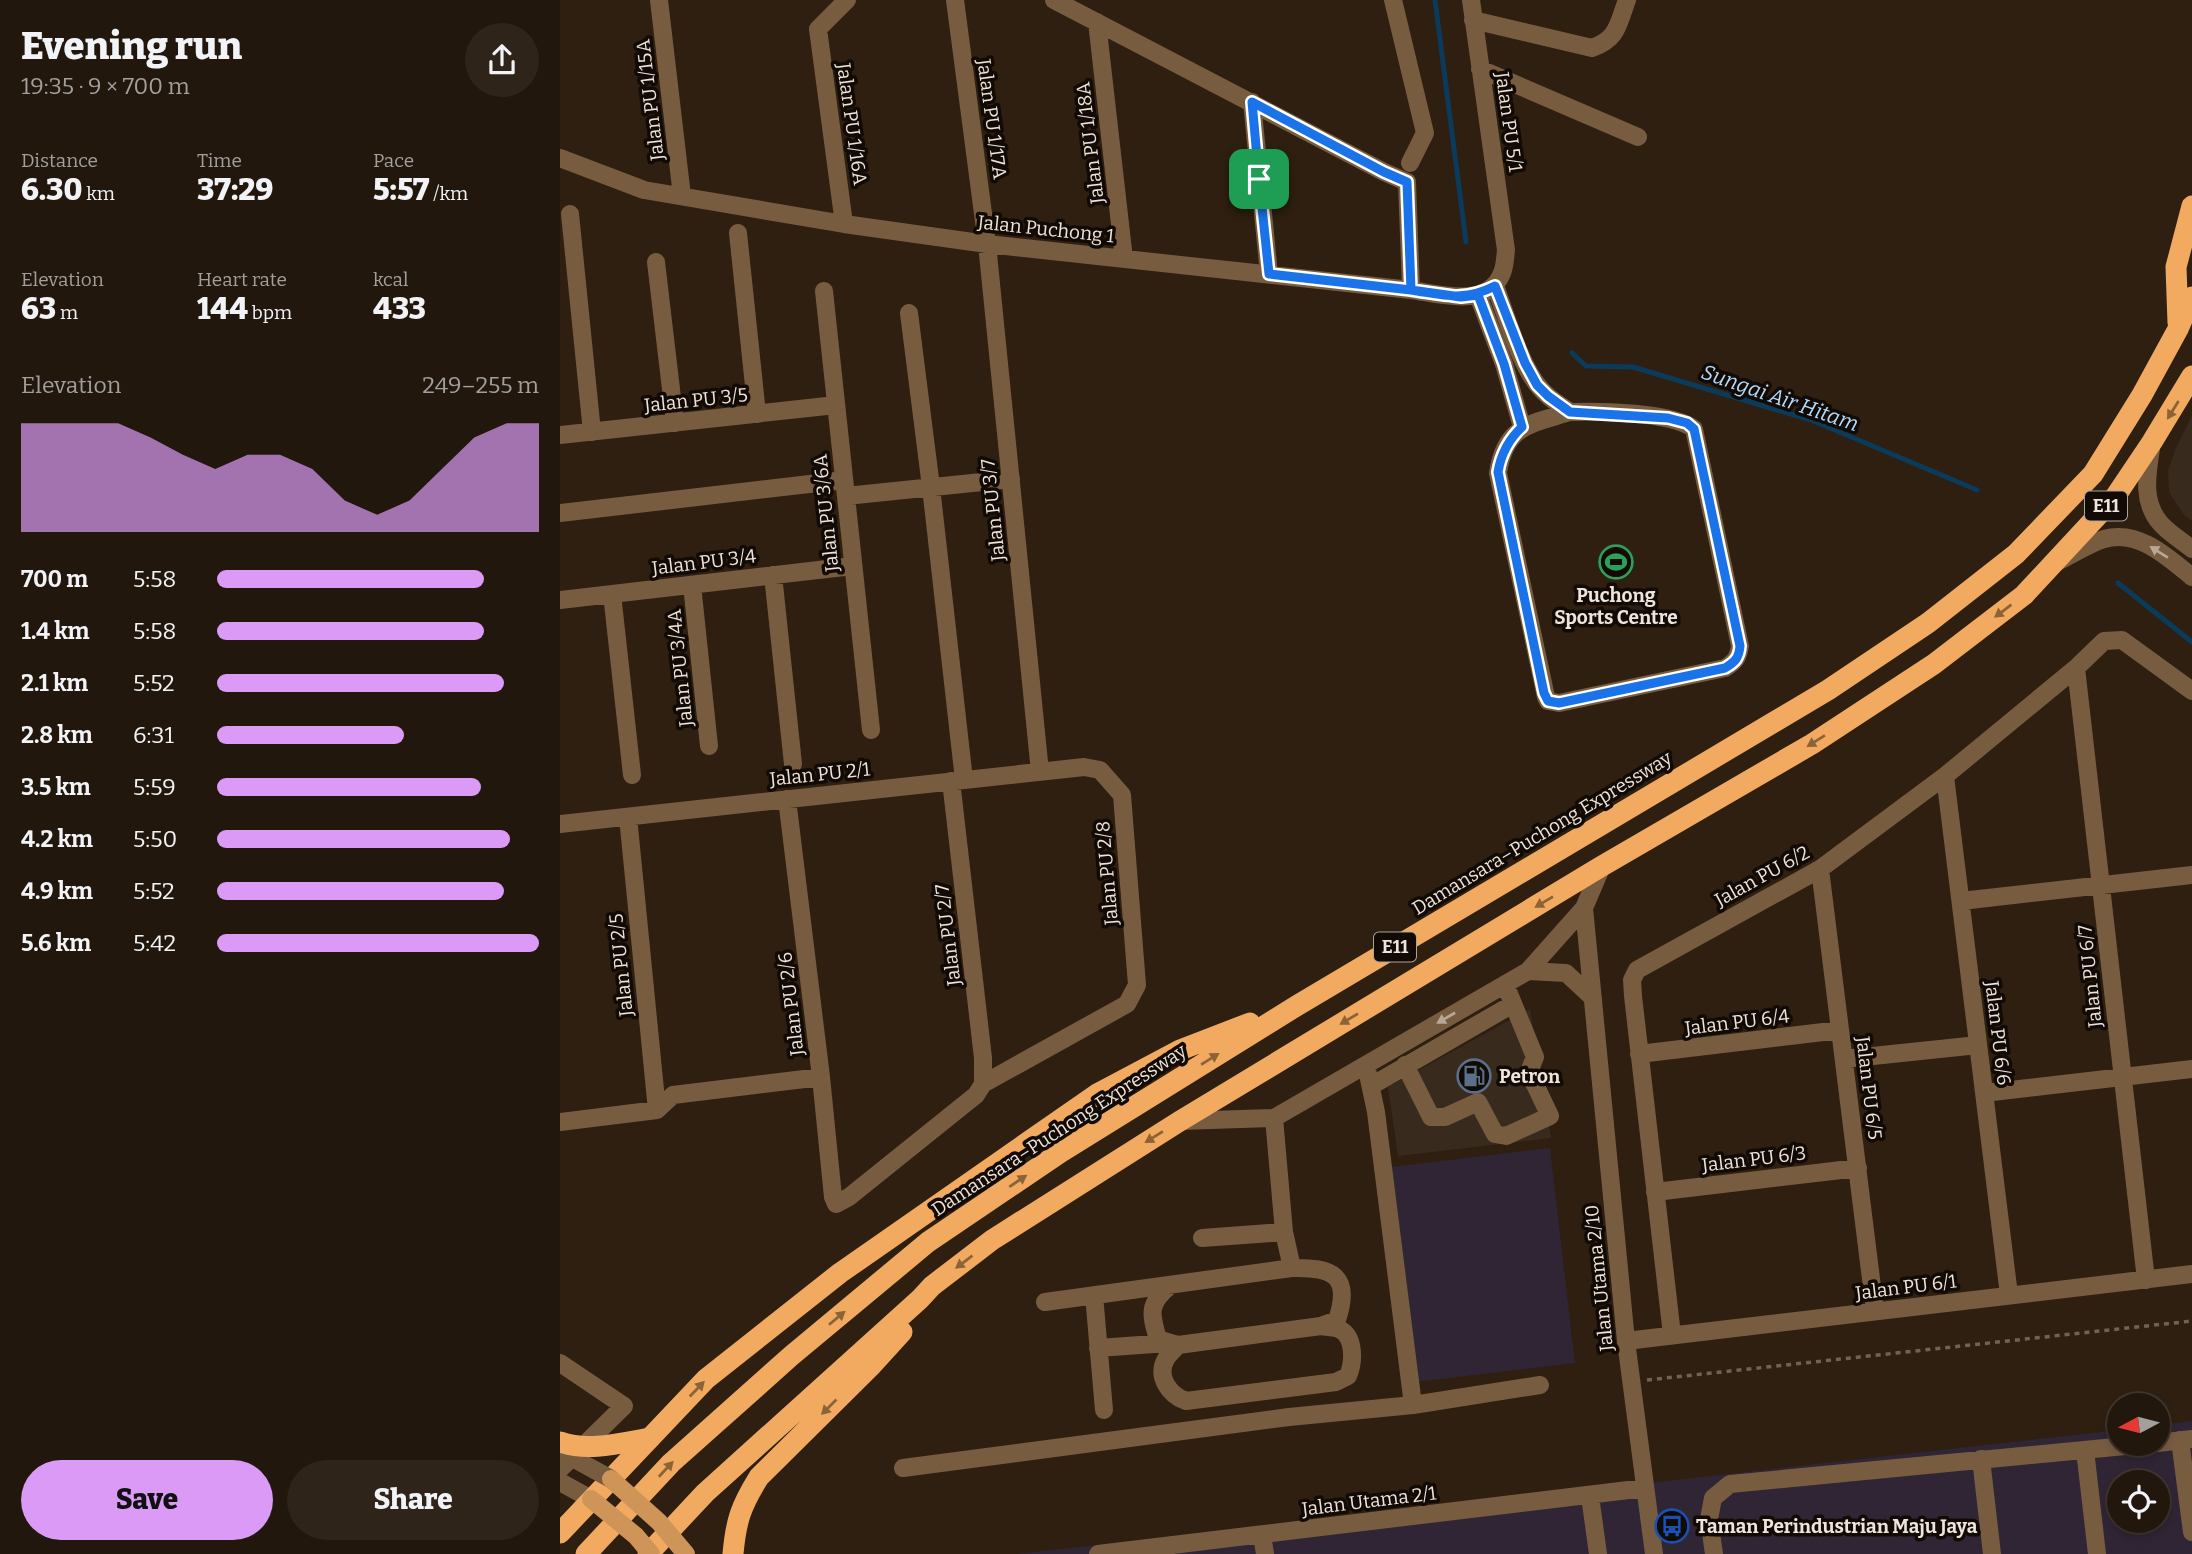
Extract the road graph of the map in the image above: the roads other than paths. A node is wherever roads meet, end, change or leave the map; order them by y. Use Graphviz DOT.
graph roads {
  1 [pos="659,0"];
  2 [pos="848,0"];
  3 [pos="954,0"];
  4 [pos="1054,0"];
  5 [pos="1394,0"];
  6 [pos="1471,0"];
  7 [pos="1627,0"];
  8 [pos="1473,20"];
  9 [pos="1097,22"];
  10 [pos="1480,69"];
  11 [pos="1252,102"];
  12 [pos="1638,137"];
  13 [pos="560,158"];
  14 [pos="1410,163"];
  15 [pos="682,196"];
  16 [pos="2192,206"];
  17 [pos="570,214"];
  18 [pos="844,224"];
  19 [pos="738,233"];
  20 [pos="987,244"];
  21 [pos="1124,259"];
  22 [pos="656,262"];
  23 [pos="1269,274"];
  24 [pos="1495,286"];
  25 [pos="1411,290"];
  26 [pos="824,291"];
  27 [pos="1478,295"];
  28 [pos="2192,297"];
  29 [pos="909,313"];
  30 [pos="2178,329"];
  31 [pos="2192,376"];
  32 [pos="836,405"];
  33 [pos="1570,412"];
  34 [pos="757,414"];
  35 [pos="675,423"];
  36 [pos="1522,427"];
  37 [pos="592,432"];
  38 [pos="560,435"];
  39 [pos="2152,442"];
  40 [pos="1011,480"];
  41 [pos="931,487"];
  42 [pos="845,488"];
  43 [pos="560,513"];
  44 [pos="2192,549"];
  45 [pos="2053,564"];
  46 [pos="853,566"];
  47 [pos="773,575"];
  48 [pos="2192,577"];
  49 [pos="692,585"];
  50 [pos="612,594"];
  51 [pos="560,600"];
  52 [pos="2076,668"];
  53 [pos="2192,691"];
  54 [pos="871,730"];
  55 [pos="709,746"];
  56 [pos="793,764"];
  57 [pos="1084,767"];
  58 [pos="1040,772"];
  59 [pos="632,775"];
  60 [pos="1945,776"];
  61 [pos="957,781"];
  62 [pos="787,799"];
  63 [pos="628,817"];
  64 [pos="560,824"];
  65 [pos="1602,866"];
  66 [pos="1820,869"];
  67 [pos="2192,875"];
  68 [pos="2101,886"];
  69 [pos="1961,901"];
  70 [pos="1584,908"];
  71 [pos="1528,971"];
  72 [pos="1505,984"];
  73 [pos="1593,998"];
  74 [pos="1513,1004"];
  75 [pos="1298,1005"];
  76 [pos="1840,1030"];
  77 [pos="1978,1045"];
  78 [pos="1639,1054"];
  79 [pos="1844,1059"];
  80 [pos="1366,1065"];
  81 [pos="1405,1065"];
  82 [pos="2192,1069"];
  83 [pos="821,1077"];
  84 [pos="2123,1077"];
  85 [pos="983,1084"];
  86 [pos="1371,1086"];
  87 [pos="1984,1093"];
  88 [pos="657,1110"];
  89 [pos="1274,1118"];
  90 [pos="1180,1121"];
  91 [pos="560,1122"];
  92 [pos="1858,1168"];
  93 [pos="1656,1192"];
  94 [pos="1284,1232"];
  95 [pos="1202,1238"];
  96 [pos="1292,1268"];
  97 [pos="2192,1274"];
  98 [pos="2146,1280"];
  99 [pos="1171,1285"];
  100 [pos="1094,1295"];
  101 [pos="2009,1295"];
  102 [pos="920,1300"];
  103 [pos="1045,1302"];
  104 [pos="1875,1311"];
  105 [pos="1321,1326"];
  106 [pos="1672,1335"];
  107 [pos="1626,1341"];
  108 [pos="1173,1344"];
  109 [pos="1098,1348"];
  110 [pos="560,1363"];
  111 [pos="1540,1385"];
  112 [pos="1413,1405"];
  113 [pos="1104,1410"];
  114 [pos="650,1438"];
  115 [pos="2186,1440"];
  116 [pos="560,1442"];
  117 [pos="2107,1448"];
  118 [pos="2085,1450"];
  119 [pos="560,1451"];
  120 [pos="1981,1459"];
  121 [pos="903,1468"];
  122 [pos="560,1469"];
  123 [pos="611,1479"];
  124 [pos="560,1482"];
  125 [pos="1645,1488"];
  126 [pos="1590,1496"];
  127 [pos="591,1499"];
  128 [pos="2192,1532"];
  129 [pos="560,1533"];
  130 [pos="1262,1535"];
  131 [pos="586,1554"];
  132 [pos="650,1554"];
  133 [pos="686,1554"];
  134 [pos="733,1554"];
  135 [pos="1098,1554"];
  136 [pos="1265,1554"];
  137 [pos="1598,1554"];
  138 [pos="1654,1554"];
  139 [pos="1714,1554"];
  140 [pos="1992,1554"];
  141 [pos="2097,1554"];
  1 -- 15 [label="street, Jalan PU 1/15A"];
  2 -- 18 [label="street, Jalan PU 1/16A"];
  3 -- 20 [label="street, Jalan PU 1/17A"];
  4 -- 9 [label="street"];
  5 -- 14 [label="street"];
  6 -- 8 [label="street, Jalan PU 5/1"];
  7 -- 8 [label="street"];
  8 -- 10 [label="street, Jalan PU 5/1"];
  9 -- 11 [label="street"];
  9 -- 21 [label="street, Jalan PU 1/18A"];
  10 -- 12 [label="street"];
  10 -- 24 [label="street, Jalan PU 5/1"];
  11 -- 23 [label="street"];
  11 -- 25 [label="street"];
  13 -- 15 [label="street, Jalan Puchong 1"];
  15 -- 18 [label="street, Jalan Puchong 1"];
  16 -- 30 [label="highway"];
  17 -- 37 [label="street"];
  18 -- 20 [label="street, Jalan Puchong 1"];
  19 -- 34 [label="street"];
  20 -- 21 [label="street, Jalan Puchong 1"];
  20 -- 40 [label="street, Jalan PU 3/7"];
  21 -- 23 [label="street, Jalan Puchong 1"];
  22 -- 35 [label="street"];
  23 -- 25 [label="street, Jalan Puchong 1"];
  24 -- 27 [label="street, Jalan Puchong 1"];
  24 -- 33 [label="street"];
  25 -- 27 [label="street, Jalan Puchong 1"];
  26 -- 32 [label="street, Jalan PU 3/6A"];
  27 -- 36 [label="street"];
  28 -- 30 [label="highway, Damansara–Puchong Expressway / E11"];
  29 -- 41 [label="street, Jalan PU 2/7"];
  30 -- 75 [label="highway, Damansara–Puchong Expressway / E11"];
  31 -- 39 [label="highway, E11, one-way"];
  32 -- 34 [label="street, Jalan PU 3/5"];
  32 -- 42 [label="street, Jalan PU 3/6A"];
  33 -- 36 [label="street"];
  33 -- 36 [label="street"];
  34 -- 35 [label="street, Jalan PU 3/5"];
  35 -- 37 [label="street, Jalan PU 3/5"];
  37 -- 38 [label="street, Jalan PU 3/5"];
  39 -- 44 [label="street"];
  39 -- 45 [label="highway, E11"];
  40 -- 41 [label="street"];
  40 -- 58 [label="street, Jalan PU 3/7"];
  41 -- 42 [label="street"];
  41 -- 61 [label="street, Jalan PU 2/7"];
  42 -- 43 [label="street"];
  42 -- 46 [label="street, Jalan PU 3/6A"];
  48 -- 45 [label="street, one-way"];
  45 -- 65 [label="highway, E11, one-way"];
  46 -- 47 [label="street, Jalan PU 3/4"];
  46 -- 54 [label="street, Jalan PU 3/6A"];
  47 -- 49 [label="street, Jalan PU 3/4"];
  47 -- 56 [label="street"];
  49 -- 50 [label="street, Jalan PU 3/4"];
  49 -- 55 [label="street, Jalan PU 3/4A"];
  50 -- 51 [label="street, Jalan PU 3/4"];
  50 -- 59 [label="street"];
  52 -- 53 [label="street, Jalan PU 6/2"];
  52 -- 60 [label="street, Jalan PU 6/2"];
  52 -- 68 [label="street, Jalan PU 6/7"];
  57 -- 58 [label="street, Jalan PU 2/1"];
  57 -- 85 [label="street, Jalan PU 2/8"];
  58 -- 61 [label="street, Jalan PU 2/1"];
  60 -- 66 [label="street, Jalan PU 6/2"];
  60 -- 69 [label="street, Jalan PU 6/6"];
  61 -- 62 [label="street, Jalan PU 2/1"];
  61 -- 85 [label="street, Jalan PU 2/7"];
  62 -- 63 [label="street, Jalan PU 2/1"];
  62 -- 83 [label="street, Jalan PU 2/6"];
  63 -- 64 [label="street, Jalan PU 2/1"];
  63 -- 88 [label="street, Jalan PU 2/5"];
  65 -- 70 [label="street, Jalan Utama 2/10"];
  65 -- 90 [label="highway, E11, one-way"];
  66 -- 76 [label="street, Jalan PU 6/5"];
  66 -- 78 [label="street, Jalan PU 6/2"];
  67 -- 68 [label="street"];
  68 -- 69 [label="street"];
  68 -- 84 [label="street, Jalan PU 6/7"];
  69 -- 77 [label="street, Jalan PU 6/6"];
  70 -- 71 [label="street"];
  70 -- 73 [label="street, Jalan Utama 2/10"];
  71 -- 72 [label="street"];
  71 -- 73 [label="street"];
  72 -- 74 [label="street"];
  72 -- 80 [label="street, one-way"];
  73 -- 107 [label="street, Jalan Utama 2/10"];
  74 -- 81 [label="street"];
  74 -- 81 [label="street"];
  114 -- 75 [label="highway, one-way"];
  131 -- 75 [label="highway, Damansara–Puchong Expressway / E11, one-way"];
  76 -- 78 [label="street, Jalan PU 6/4"];
  76 -- 79 [label="street, Jalan PU 6/5"];
  77 -- 79 [label="street"];
  77 -- 87 [label="street, Jalan PU 6/6"];
  78 -- 93 [label="street, Jalan PU 6/2"];
  79 -- 92 [label="street, Jalan PU 6/5"];
  80 -- 86 [label="street"];
  80 -- 89 [label="street"];
  81 -- 86 [label="street"];
  82 -- 84 [label="street"];
  83 -- 85 [label="street, Jalan PU 2/6"];
  83 -- 88 [label="street"];
  84 -- 87 [label="street"];
  84 -- 98 [label="street, Jalan PU 6/7"];
  86 -- 112 [label="street"];
  87 -- 101 [label="street, Jalan PU 6/6"];
  88 -- 91 [label="street"];
  89 -- 90 [label="street"];
  89 -- 94 [label="street"];
  90 -- 102 [label="highway, E11, one-way"];
  92 -- 93 [label="street, Jalan PU 6/3"];
  92 -- 104 [label="street, Jalan PU 6/5"];
  93 -- 106 [label="street, Jalan PU 6/2"];
  94 -- 95 [label="street"];
  94 -- 96 [label="street"];
  96 -- 99 [label="street"];
  96 -- 105 [label="street"];
  97 -- 98 [label="street, Jalan PU 6/1"];
  98 -- 101 [label="street, Jalan PU 6/1"];
  99 -- 100 [label="street"];
  99 -- 108 [label="street"];
  100 -- 103 [label="street"];
  100 -- 109 [label="street"];
  101 -- 104 [label="street, Jalan PU 6/1"];
  102 -- 132 [label="highway, E11"];
  102 -- 134 [label="highway, one-way"];
  104 -- 106 [label="street, Jalan PU 6/1"];
  105 -- 108 [label="street"];
  105 -- 108 [label="street"];
  106 -- 107 [label="street, Jalan PU 6/1"];
  107 -- 125 [label="street, Jalan Utama 2/10"];
  108 -- 109 [label="street"];
  109 -- 113 [label="street"];
  110 -- 122 [label="street"];
  111 -- 112 [label="street"];
  112 -- 121 [label="street"];
  114 -- 116 [label="highway, bridge"];
  114 -- 123 [label="highway"];
  115 -- 128 [label="street"];
  117 -- 118 [label="street"];
  118 -- 120 [label="street"];
  118 -- 141 [label="street"];
  119 -- 123 [label="street, bridge"];
  120 -- 139 [label="street"];
  120 -- 140 [label="street"];
  123 -- 127 [label="highway"];
  123 -- 133 [label="main road, bridge"];
  124 -- 127 [label="street"];
  125 -- 126 [label="street, Jalan Utama 2/1"];
  125 -- 138 [label="street, Jalan Utama 2/10"];
  126 -- 130 [label="street, Jalan Utama 2/1"];
  126 -- 137 [label="street"];
  127 -- 129 [label="highway"];
  127 -- 132 [label="main road, bridge"];
  130 -- 135 [label="street, Jalan Utama 2/1"];
  130 -- 136 [label="street"];
}
